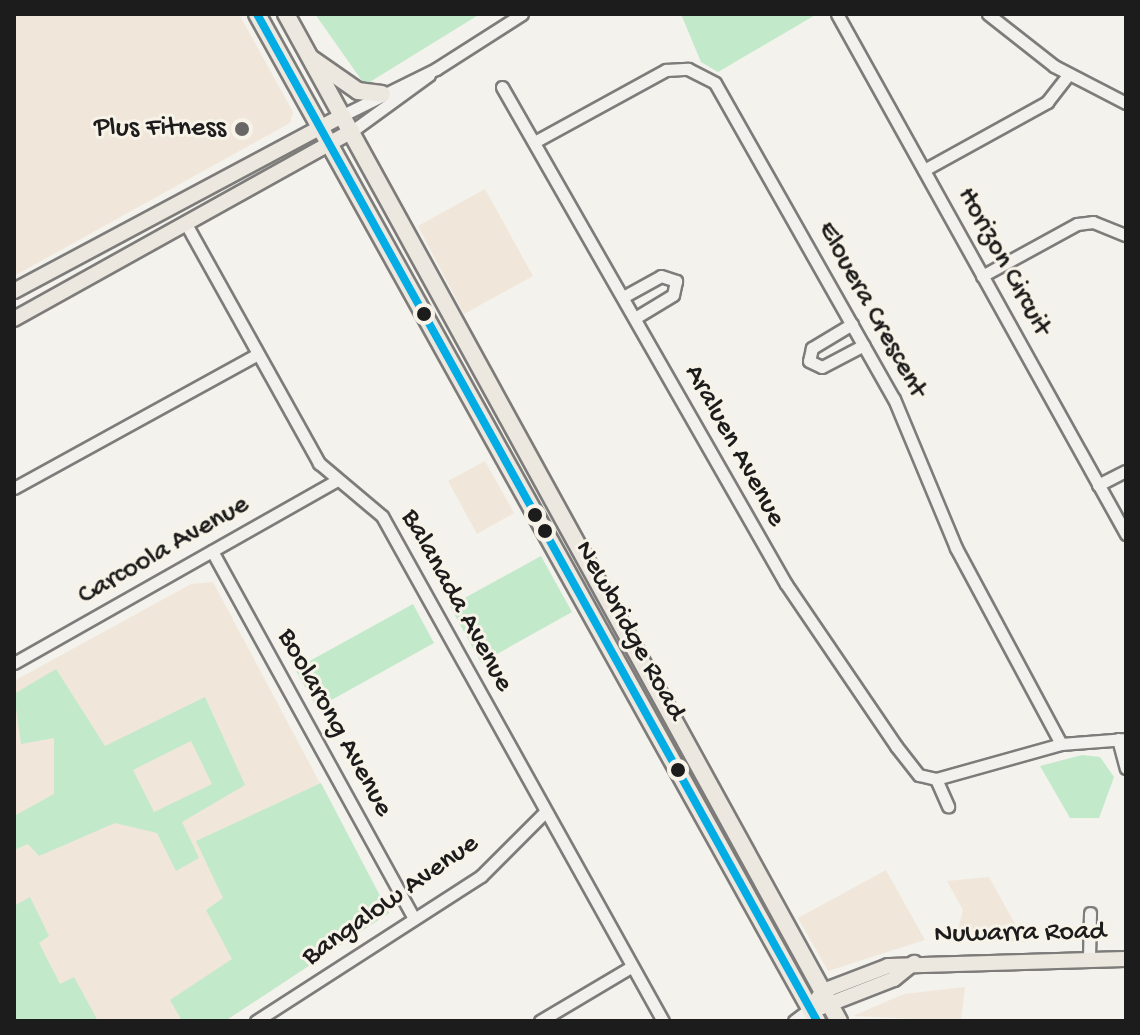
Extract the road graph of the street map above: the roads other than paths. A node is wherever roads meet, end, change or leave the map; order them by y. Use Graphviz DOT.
graph roads {
  1 [pos="257,14"];
  2 [pos="286,14"];
  3 [pos="522,14"];
  4 [pos="837,14"];
  5 [pos="988,14"];
  6 [pos="312,59"];
  7 [pos="436,69"];
  8 [pos="1068,75"];
  9 [pos="502,87"];
  10 [pos="382,94"];
  11 [pos="1126,103"];
  12 [pos="343,115"];
  13 [pos="317,123"];
  14 [pos="352,131"];
  15 [pos="538,140"];
  16 [pos="329,145"];
  17 [pos="924,170"];
  18 [pos="186,224"];
  19 [pos="1126,235"];
  20 [pos="982,276"];
  21 [pos="14,291"];
  22 [pos="623,297"];
  23 [pos="635,318"];
  24 [pos="14,319"];
  25 [pos="852,324"];
  26 [pos="864,345"];
  27 [pos="258,354"];
  28 [pos="1126,471"];
  29 [pos="337,480"];
  30 [pos="1098,485"];
  31 [pos="14,488"];
  32 [pos="1126,534"];
  33 [pos="212,551"];
  34 [pos="14,663"];
  35 [pos="1122,739"];
  36 [pos="1061,744"];
  37 [pos="1126,768"];
  38 [pos="936,779"];
  39 [pos="948,806"];
  40 [pos="545,812"];
  41 [pos="1090,913"];
  42 [pos="413,917"];
  43 [pos="1089,958"];
  44 [pos="1126,959"];
  45 [pos="631,967"];
  46 [pos="826,998"];
  47 [pos="813,1015"];
  48 [pos="256,1021"];
  49 [pos="540,1021"];
  50 [pos="663,1021"];
  51 [pos="794,1021"];
  52 [pos="839,1021"];
  1 -- 13 [label="highway, Newbridge Road"];
  2 -- 6 [label="highway, Newbridge Road"];
  3 -- 7 [label="street"];
  4 -- 17 [label="street, Horizon Circuit"];
  5 -- 8 [label="street"];
  6 -- 10 [label="highway"];
  6 -- 12 [label="highway, Newbridge Road"];
  7 -- 10 [label="street"];
  7 -- 14 [label="street"];
  8 -- 11 [label="street"];
  8 -- 17 [label="street"];
  9 -- 15 [label="street, Araluen Avenue"];
  10 -- 12 [label="street"];
  12 -- 13 [label="main road"];
  12 -- 14 [label="highway, Newbridge Road"];
  13 -- 16 [label="highway, Newbridge Road"];
  13 -- 21 [label="main road"];
  14 -- 16 [label="main road"];
  14 -- 46 [label="highway, Newbridge Road"];
  15 -- 22 [label="street, Araluen Avenue"];
  15 -- 25 [label="street, Elouera Crescent"];
  16 -- 18 [label="main road"];
  16 -- 47 [label="highway, Newbridge Road"];
  17 -- 20 [label="street, Horizon Circuit"];
  18 -- 24 [label="main road"];
  18 -- 27 [label="street, Balanada Avenue"];
  19 -- 20 [label="street"];
  20 -- 30 [label="street, Horizon Circuit"];
  22 -- 23 [label="street, Araluen Avenue"];
  22 -- 23 [label="street"];
  23 -- 38 [label="street, Araluen Avenue"];
  25 -- 26 [label="street, Elouera Crescent"];
  25 -- 26 [label="street"];
  26 -- 36 [label="street, Elouera Crescent"];
  27 -- 29 [label="street, Balanada Avenue"];
  27 -- 31 [label="street"];
  28 -- 30 [label="street"];
  29 -- 33 [label="street, Carcoola Avenue"];
  29 -- 40 [label="street, Balanada Avenue"];
  30 -- 32 [label="street, Horizon Circuit"];
  33 -- 34 [label="street, Carcoola Avenue"];
  33 -- 42 [label="street, Boolarong Avenue"];
  35 -- 36 [label="street"];
  35 -- 37 [label="street"];
  36 -- 38 [label="street"];
  38 -- 39 [label="street"];
  40 -- 42 [label="street, Bangalow Avenue"];
  40 -- 45 [label="street, Balanada Avenue"];
  41 -- 43 [label="street"];
  42 -- 48 [label="street, Bangalow Avenue"];
  43 -- 44 [label="main road, Nuwarra Road"];
  43 -- 46 [label="main road, Nuwarra Road"];
  45 -- 49 [label="street"];
  45 -- 50 [label="street, Balanada Avenue"];
  46 -- 47 [label="main road, Nuwarra Road"];
  46 -- 52 [label="highway, Newbridge Road"];
  47 -- 51 [label="street, Nuwarra Road"];
}
